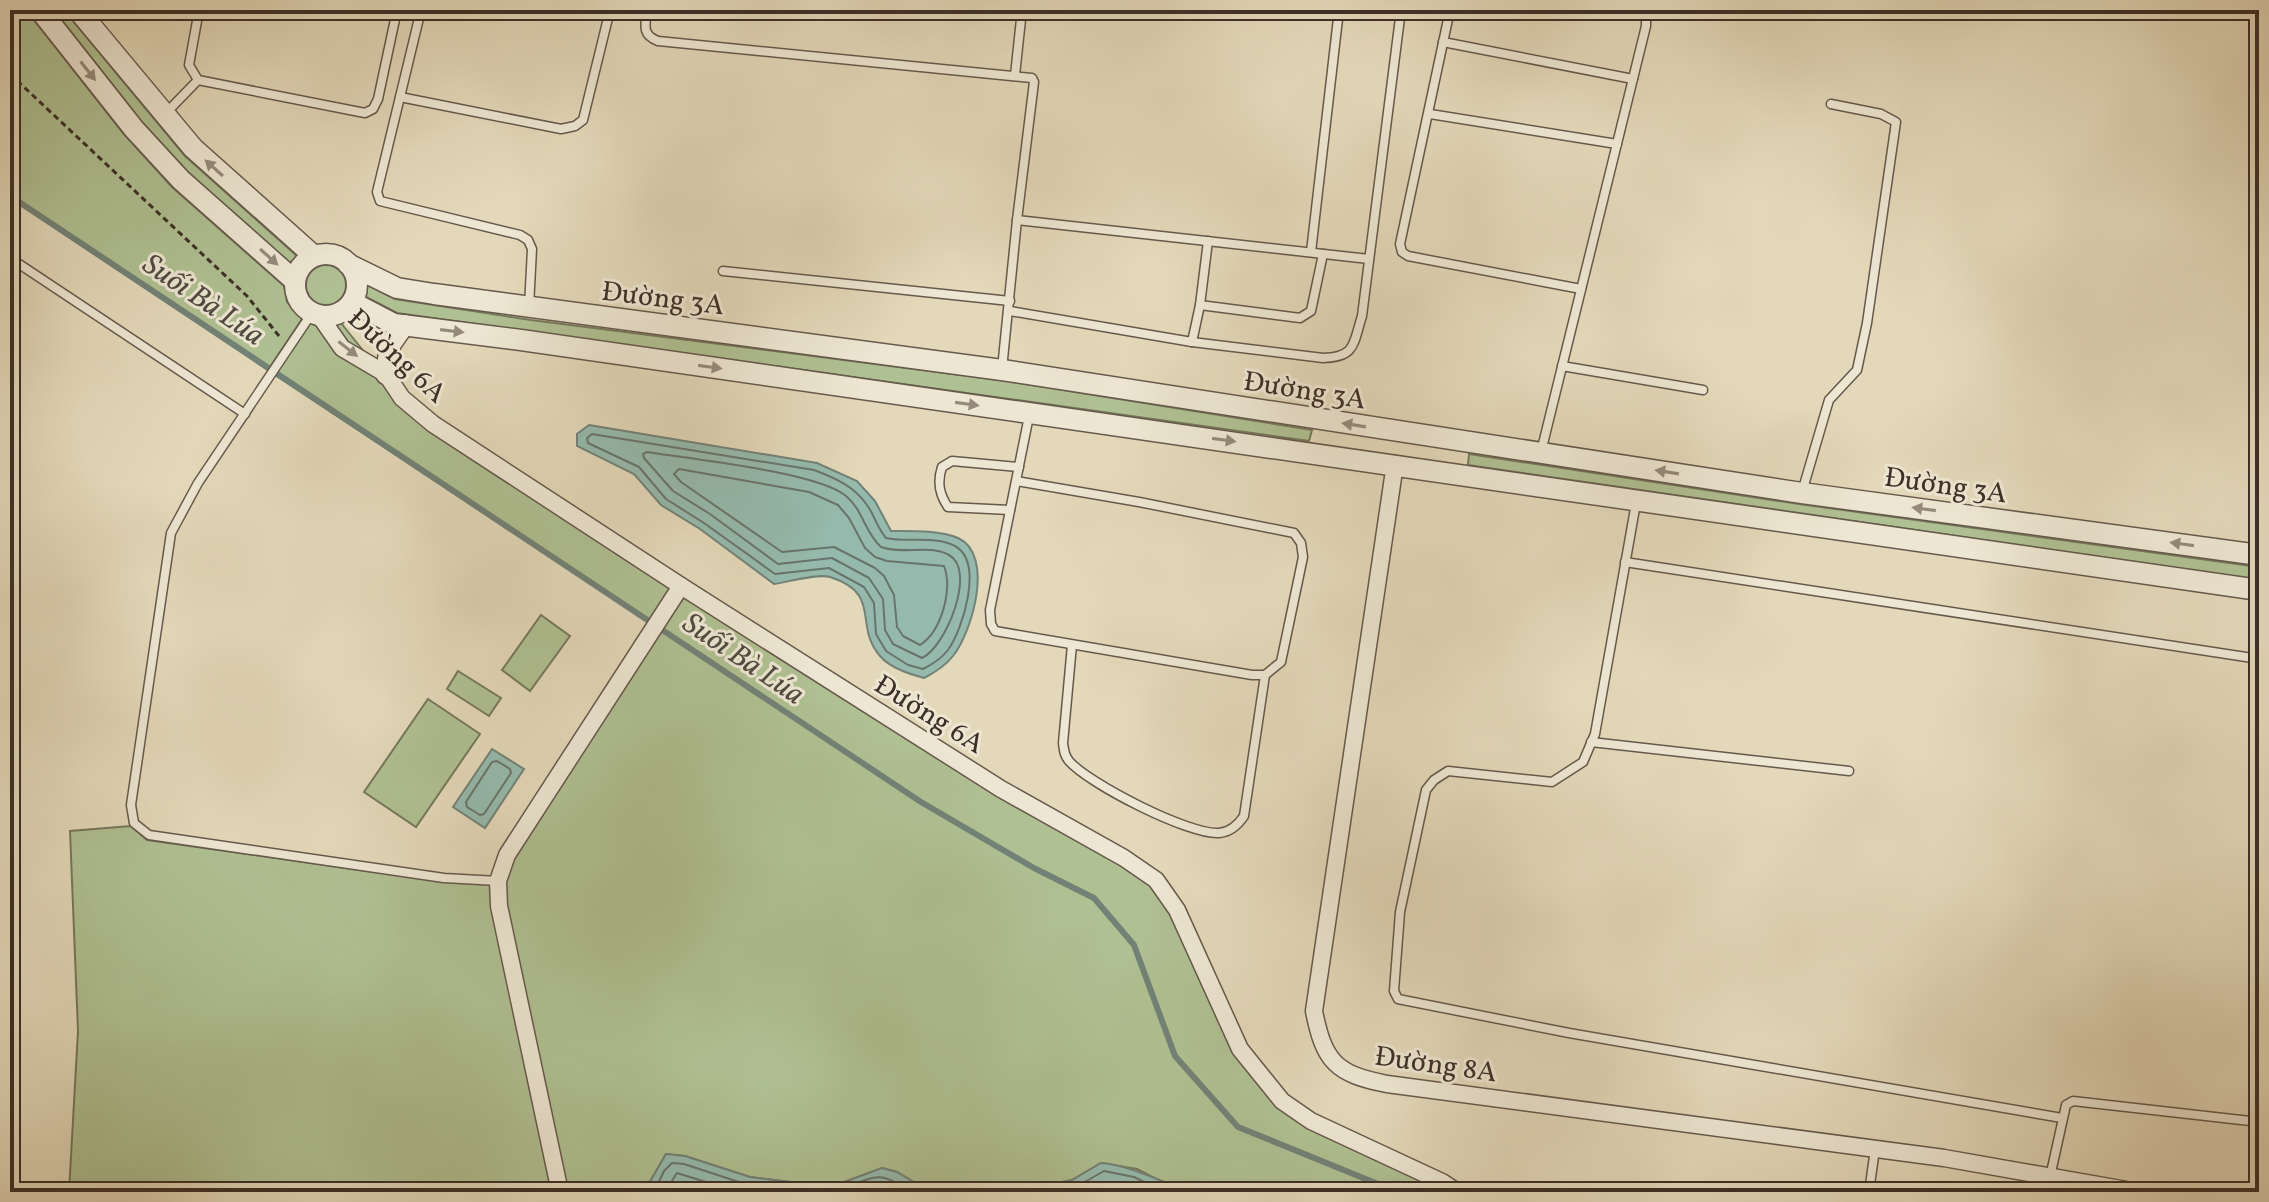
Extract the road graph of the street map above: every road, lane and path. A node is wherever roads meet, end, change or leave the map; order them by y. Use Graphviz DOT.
graph roads {
  1 [pos="40,10"];
  2 [pos="78,10"];
  3 [pos="199,10"];
  4 [pos="397,10"];
  5 [pos="421,10"];
  6 [pos="610,10"];
  7 [pos="647,10"];
  8 [pos="1022,10"];
  9 [pos="1339,10"];
  10 [pos="1401,10"];
  11 [pos="1450,10"];
  12 [pos="1614,10"];
  13 [pos="1443,42"];
  14 [pos="10,74"];
  15 [pos="1015,75"];
  16 [pos="1633,79"];
  17 [pos="198,80"];
  18 [pos="400,97"];
  19 [pos="1831,104"];
  20 [pos="1430,114"];
  21 [pos="164,115"];
  22 [pos="1617,144"];
  23 [pos="1017,220"];
  24 [pos="1208,241"];
  25 [pos="1311,252"];
  26 [pos="1323,254"];
  27 [pos="314,256"];
  28 [pos="10,258"];
  29 [pos="1369,259"];
  30 [pos="348,264"];
  31 [pos="723,271"];
  32 [pos="295,281"];
  33 [pos="1581,289"];
  34 [pos="352,302"];
  35 [pos="1200,305"];
  36 [pos="1010,306"];
  37 [pos="529,308"];
  38 [pos="315,314"];
  39 [pos="404,325"];
  40 [pos="1192,342"];
  41 [pos="286,349"];
  42 [pos="1562,366"];
  43 [pos="1002,370"];
  44 [pos="386,374"];
  45 [pos="1703,390"];
  46 [pos="1029,413"];
  47 [pos="245,414"];
  48 [pos="1400,433"];
  49 [pos="1541,453"];
  50 [pos="1395,464"];
  51 [pos="1019,467"];
  52 [pos="1016,481"];
  53 [pos="1802,493"];
  54 [pos="1636,501"];
  55 [pos="1010,510"];
  56 [pos="2259,555"];
  57 [pos="1625,562"];
  58 [pos="681,586"];
  59 [pos="2259,590"];
  60 [pos="1072,645"];
  61 [pos="2259,659"];
  62 [pos="1265,675"];
  63 [pos="1591,742"];
  64 [pos="1849,771"];
  65 [pos="498,881"];
  66 [pos="2062,1118"];
  67 [pos="2259,1122"];
  68 [pos="1875,1149"];
  69 [pos="2050,1177"];
  70 [pos="560,1192"];
  71 [pos="1457,1192"];
  72 [pos="1869,1192"];
  73 [pos="2138,1192"];
  1 -- 32 [label="street, one-way"];
  2 -- 21 [label="street"];
  3 -- 17 [label="lane"];
  4 -- 17 [label="lane"];
  5 -- 18 [label="lane"];
  6 -- 18 [label="lane"];
  7 -- 15 [label="lane"];
  8 -- 15 [label="lane"];
  9 -- 25 [label="lane"];
  10 -- 29 [label="lane"];
  11 -- 13 [label="lane"];
  12 -- 16 [label="lane"];
  13 -- 16 [label="lane"];
  13 -- 20 [label="lane"];
  14 -- 41 [label="path"];
  15 -- 23 [label="lane"];
  16 -- 22 [label="lane"];
  17 -- 21 [label="lane"];
  18 -- 37 [label="lane"];
  19 -- 53 [label="lane"];
  20 -- 22 [label="lane"];
  20 -- 33 [label="lane"];
  27 -- 21 [label="street, one-way"];
  22 -- 33 [label="lane"];
  23 -- 24 [label="lane"];
  23 -- 36 [label="lane"];
  24 -- 25 [label="lane"];
  24 -- 35 [label="lane"];
  25 -- 26 [label="lane"];
  26 -- 29 [label="lane"];
  26 -- 35 [label="lane"];
  27 -- 30 [label="street"];
  27 -- 32 [label="street"];
  28 -- 47 [label="lane"];
  29 -- 40 [label="lane"];
  30 -- 34 [label="street"];
  30 -- 37 [label="street, Đường 3A"];
  31 -- 36 [label="lane"];
  32 -- 38 [label="street"];
  33 -- 42 [label="lane"];
  34 -- 38 [label="street"];
  34 -- 39 [label="street"];
  35 -- 40 [label="lane"];
  36 -- 40 [label="lane"];
  36 -- 43 [label="lane"];
  37 -- 43 [label="street, Đường 3A"];
  38 -- 41 [label="lane"];
  38 -- 44 [label="street, Đường 6A, one-way"];
  39 -- 44 [label="street"];
  39 -- 46 [label="street, one-way"];
  41 -- 47 [label="lane"];
  42 -- 45 [label="lane"];
  42 -- 49 [label="lane"];
  48 -- 43 [label="street, Đường 3A, one-way"];
  44 -- 58 [label="street, Đường 6A"];
  46 -- 50 [label="street, one-way"];
  46 -- 51 [label="lane"];
  47 -- 65 [label="lane"];
  48 -- 49 [label="street, Đường 3A"];
  48 -- 50 [label="street"];
  53 -- 49 [label="street, Đường 3A, one-way"];
  50 -- 54 [label="street"];
  50 -- 68 [label="street, Đường 8A"];
  51 -- 52 [label="lane"];
  51 -- 55 [label="lane"];
  52 -- 55 [label="lane"];
  52 -- 62 [label="lane"];
  56 -- 53 [label="street, Đường 3A, one-way"];
  54 -- 57 [label="lane"];
  54 -- 59 [label="street"];
  55 -- 60 [label="lane"];
  57 -- 61 [label="lane"];
  57 -- 63 [label="lane"];
  58 -- 65 [label="street"];
  58 -- 71 [label="street, Đường 6A"];
  60 -- 62 [label="lane"];
  60 -- 62 [label="lane"];
  63 -- 64 [label="lane"];
  63 -- 66 [label="lane"];
  65 -- 70 [label="street"];
  66 -- 67 [label="lane"];
  66 -- 69 [label="lane"];
  68 -- 69 [label="street, Đường 8A"];
  68 -- 72 [label="lane"];
  69 -- 73 [label="street, Đường 8A"];
}
